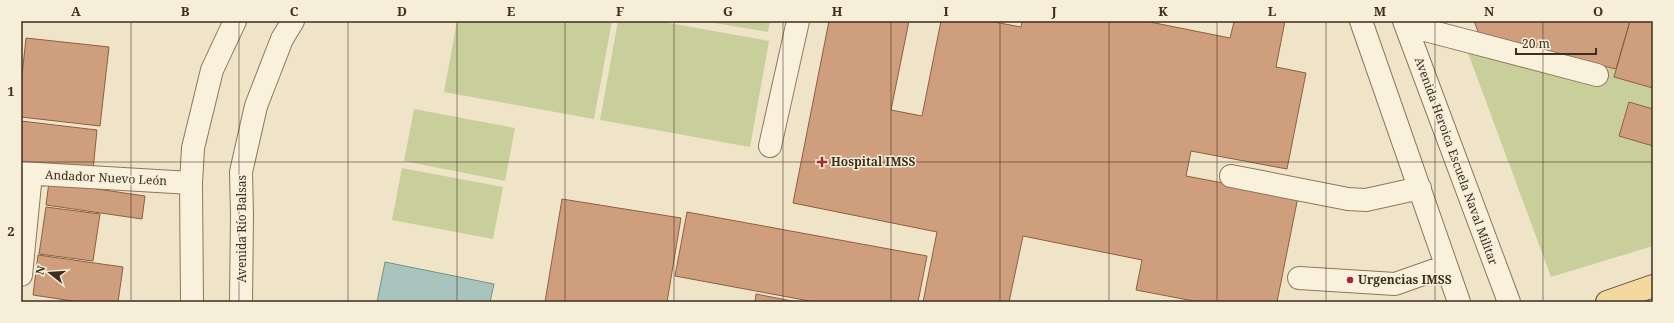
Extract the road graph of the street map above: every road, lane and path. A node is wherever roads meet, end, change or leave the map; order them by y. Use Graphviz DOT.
graph roads {
  1 [pos="235,21"];
  2 [pos="293,21"];
  3 [pos="798,21"];
  4 [pos="1361,21"];
  5 [pos="1405,23"];
  6 [pos="1597,75"];
  7 [pos="770,146"];
  8 [pos="26,174"];
  9 [pos="1231,176"];
  10 [pos="191,183"];
  11 [pos="1420,188"];
  12 [pos="1446,266"];
  13 [pos="21,275"];
  14 [pos="1299,278"];
  15 [pos="1653,286"];
  16 [pos="192,302"];
  17 [pos="241,302"];
  18 [pos="1459,302"];
  19 [pos="1508,302"];
  20 [pos="1607,302"];
  1 -- 10 [label="street"];
  2 -- 17 [label="street, Avenida Río Balsas"];
  3 -- 7 [label="street"];
  4 -- 11 [label="street"];
  5 -- 6 [label="street"];
  5 -- 19 [label="street, Avenida Heroica Escuela Naval Militar"];
  8 -- 10 [label="street, Andador Nuevo León"];
  8 -- 13 [label="street"];
  9 -- 11 [label="street"];
  10 -- 16 [label="street"];
  11 -- 12 [label="street"];
  12 -- 14 [label="street"];
  12 -- 18 [label="street"];
  15 -- 20 [label="main road"];
}
